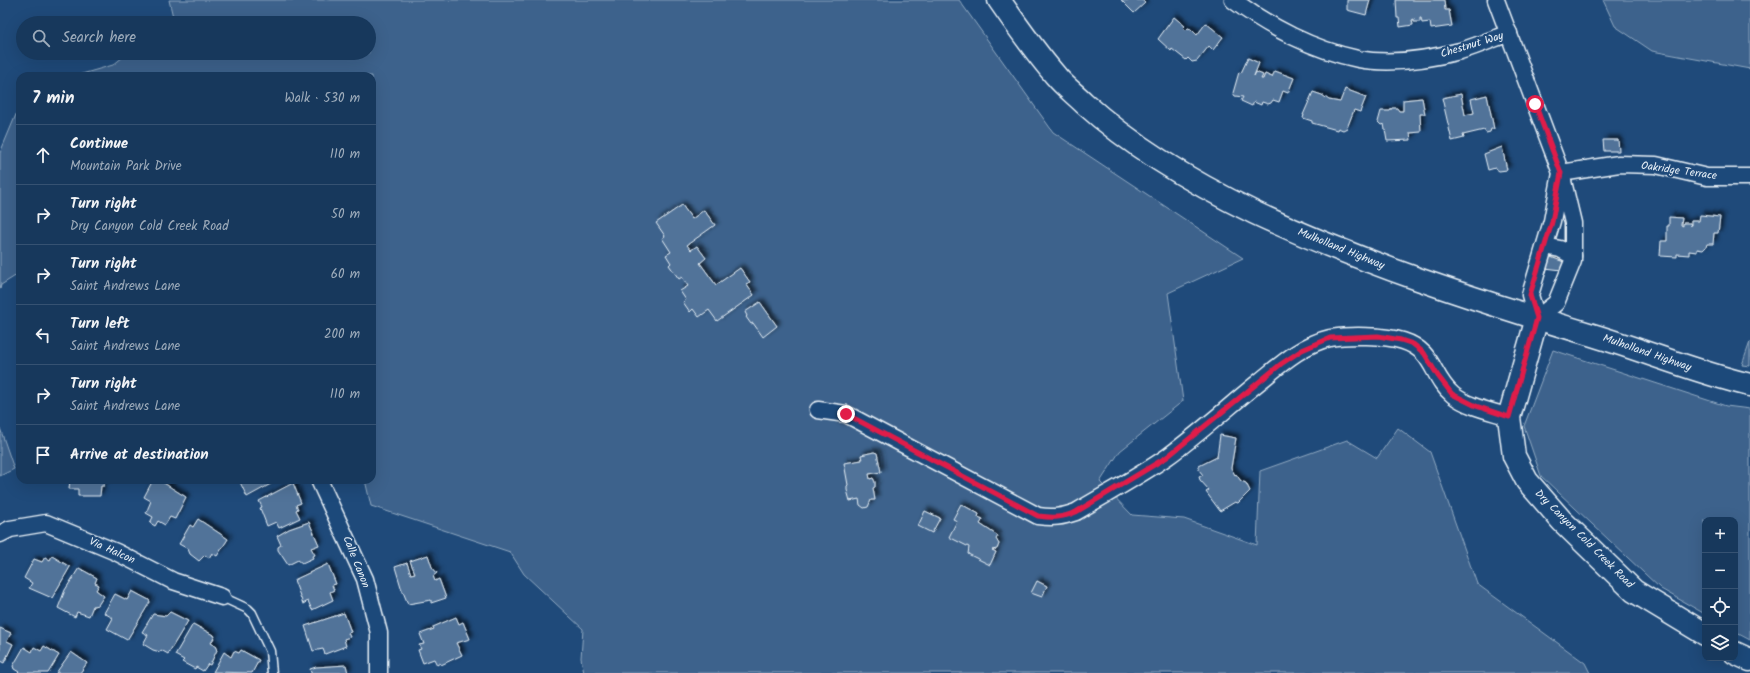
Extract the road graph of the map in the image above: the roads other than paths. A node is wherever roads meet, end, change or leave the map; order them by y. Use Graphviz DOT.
graph roads {
  1 [pos="998,0"];
  2 [pos="1233,0"];
  3 [pos="1496,0"];
  4 [pos="1509,33"];
  5 [pos="1561,173"];
  6 [pos="1750,177"];
  7 [pos="1545,246"];
  8 [pos="1573,256"];
  9 [pos="1537,318"];
  10 [pos="1750,385"];
  11 [pos="818,410"];
  12 [pos="1509,417"];
  13 [pos="321,484"];
  14 [pos="0,534"];
  15 [pos="222,597"];
  16 [pos="1702,632"];
  17 [pos="1738,654"];
  18 [pos="1750,660"];
  19 [pos="272,673"];
  20 [pos="379,673"];
  1 -- 9 [label="main road, Mulholland Highway"];
  2 -- 4 [label="street, Chestnut Way"];
  3 -- 4 [label="street"];
  4 -- 5 [label="street"];
  5 -- 6 [label="street, Oakridge Terrace"];
  5 -- 7 [label="street"];
  5 -- 8 [label="street"];
  7 -- 8 [label="street"];
  7 -- 9 [label="street"];
  8 -- 9 [label="street"];
  9 -- 10 [label="main road, Mulholland Highway"];
  9 -- 12 [label="main road, Dry Canyon Cold Creek Road"];
  11 -- 12 [label="street"];
  12 -- 16 [label="main road, Dry Canyon Cold Creek Road"];
  13 -- 20 [label="street, Calle Canon"];
  14 -- 15 [label="street, Via Halcon"];
  15 -- 19 [label="lane"];
  17 -- 18 [label="main road"];
}
